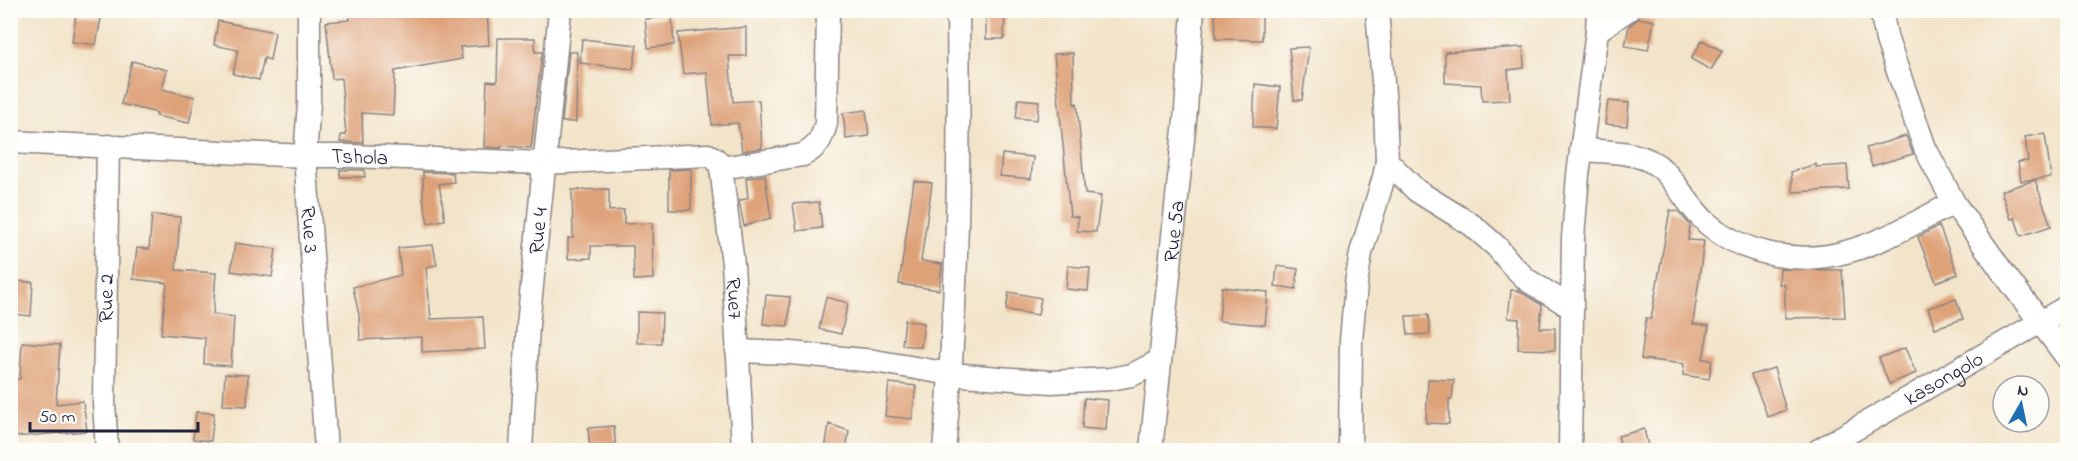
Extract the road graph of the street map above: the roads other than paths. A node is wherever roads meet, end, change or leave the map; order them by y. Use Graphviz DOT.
graph roads {
  1 [pos="309,10"];
  2 [pos="560,10"];
  3 [pos="828,10"];
  4 [pos="958,10"];
  5 [pos="1193,10"];
  6 [pos="1377,10"];
  7 [pos="1628,10"];
  8 [pos="1882,11"];
  9 [pos="1597,21"];
  10 [pos="10,142"];
  11 [pos="108,146"];
  12 [pos="1581,150"];
  13 [pos="305,156"];
  14 [pos="714,161"];
  15 [pos="1387,161"];
  16 [pos="544,163"];
  17 [pos="1954,203"];
  18 [pos="2067,306"];
  19 [pos="1571,307"];
  20 [pos="2040,323"];
  21 [pos="737,351"];
  22 [pos="2067,358"];
  23 [pos="1159,361"];
  24 [pos="951,374"];
  25 [pos="107,450"];
  26 [pos="326,450"];
  27 [pos="521,450"];
  28 [pos="743,450"];
  29 [pos="944,450"];
  30 [pos="1151,450"];
  31 [pos="1350,450"];
  32 [pos="1570,450"];
  33 [pos="1819,450"];
  1 -- 13 [label="street, Rue 3"];
  2 -- 16 [label="street, Rue 4"];
  3 -- 14 [label="street, Tshola"];
  4 -- 24 [label="street"];
  5 -- 23 [label="street, Rue 5a"];
  6 -- 15 [label="street"];
  7 -- 9 [label="street"];
  8 -- 17 [label="street"];
  9 -- 12 [label="street"];
  10 -- 11 [label="street, Tshola"];
  11 -- 13 [label="street, Tshola"];
  11 -- 25 [label="street, Rue 2"];
  12 -- 17 [label="street"];
  12 -- 19 [label="street"];
  13 -- 16 [label="street, Tshola"];
  13 -- 26 [label="street, Rue 3"];
  14 -- 16 [label="street, Tshola"];
  14 -- 21 [label="street, Rue7"];
  15 -- 19 [label="street"];
  15 -- 31 [label="street"];
  16 -- 27 [label="street, Rue 4"];
  17 -- 20 [label="street"];
  18 -- 20 [label="street, kasongolo"];
  19 -- 32 [label="street"];
  20 -- 22 [label="street"];
  20 -- 33 [label="street, kasongolo"];
  21 -- 24 [label="street"];
  21 -- 28 [label="street, Rue7"];
  23 -- 24 [label="street"];
  23 -- 30 [label="street, Rue 5a"];
  24 -- 29 [label="street"];
}
